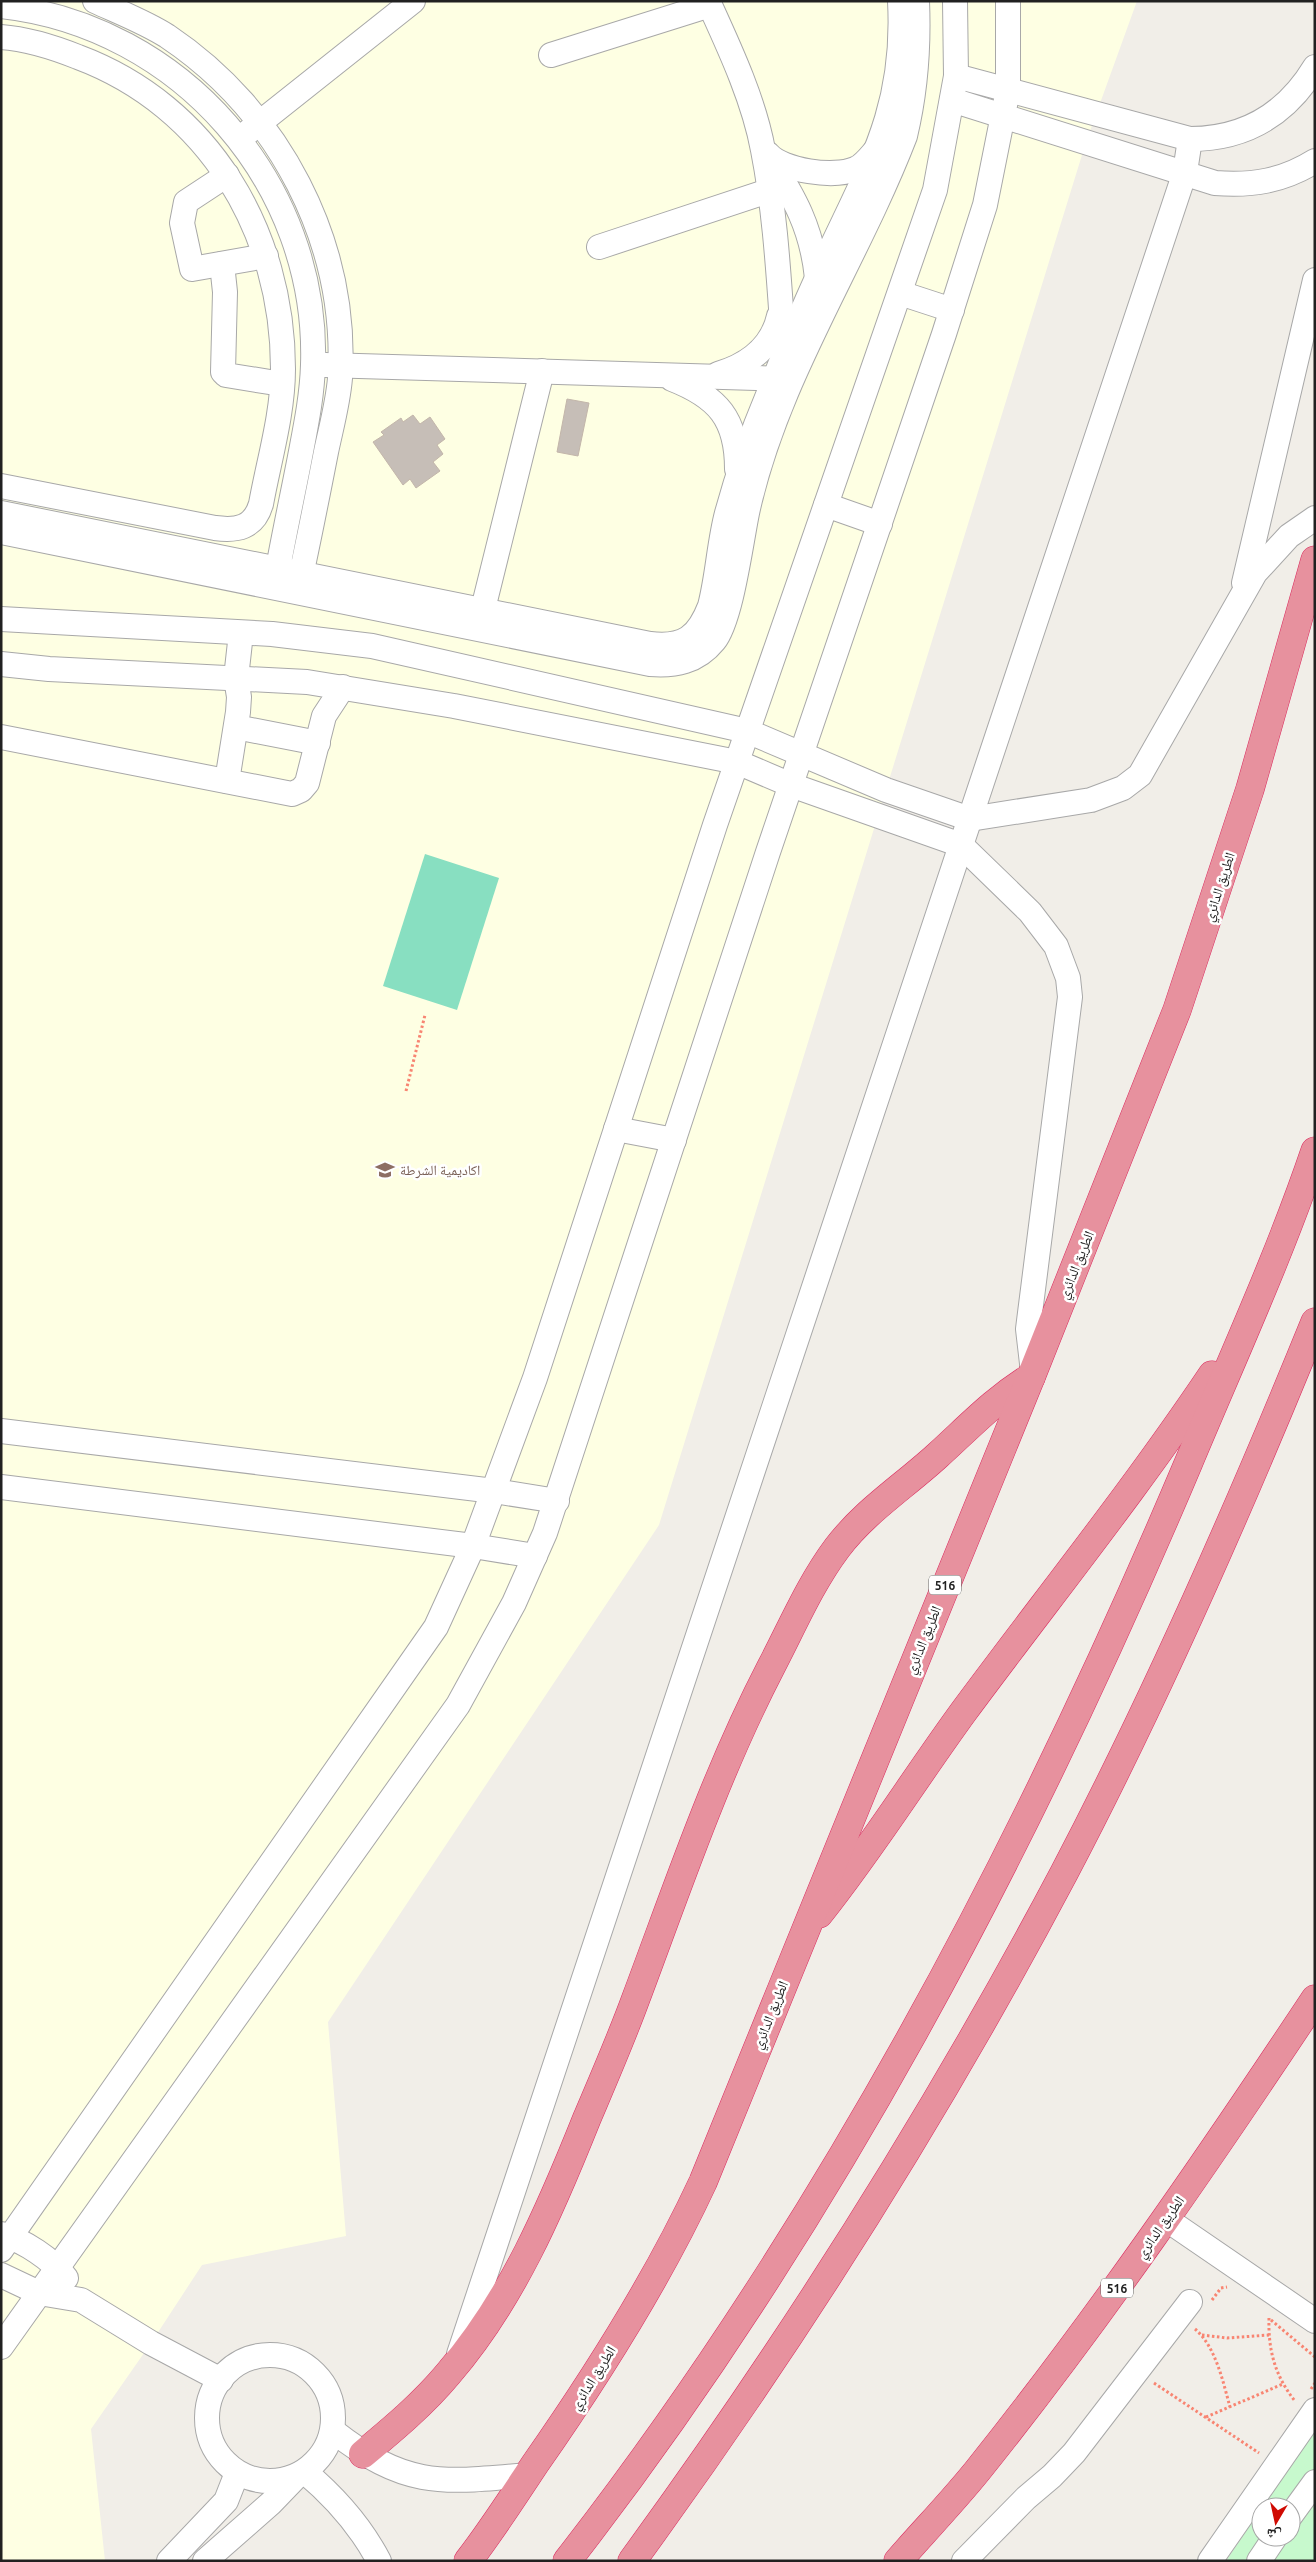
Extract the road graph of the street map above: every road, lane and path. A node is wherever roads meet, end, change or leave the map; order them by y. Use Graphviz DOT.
graph roads {
  1 [pos="95,1"];
  2 [pos="413,1"];
  3 [pos="900,1"];
  4 [pos="917,1"];
  5 [pos="955,1"];
  6 [pos="1008,1"];
  7 [pos="709,3"];
  8 [pos="1,6"];
  9 [pos="34,6"];
  10 [pos="1,36"];
  11 [pos="551,55"];
  12 [pos="1315,68"];
  13 [pos="956,76"];
  14 [pos="1008,90"];
  15 [pos="952,100"];
  16 [pos="1004,116"];
  17 [pos="259,123"];
  18 [pos="239,139"];
  19 [pos="1190,139"];
  20 [pos="879,146"];
  21 [pos="763,149"];
  22 [pos="1315,161"];
  23 [pos="1185,172"];
  24 [pos="227,175"];
  25 [pos="768,191"];
  26 [pos="599,247"];
  27 [pos="266,256"];
  28 [pos="222,264"];
  29 [pos="817,278"];
  30 [pos="1315,280"];
  31 [pos="900,293"];
  32 [pos="781,310"];
  33 [pos="952,310"];
  34 [pos="784,354"];
  35 [pos="313,364"];
  36 [pos="340,365"];
  37 [pos="542,371"];
  38 [pos="662,375"];
  39 [pos="708,377"];
  40 [pos="783,379"];
  41 [pos="282,384"];
  42 [pos="737,480"];
  43 [pos="1,486"];
  44 [pos="826,505"];
  45 [pos="1,513"];
  46 [pos="1315,518"];
  47 [pos="880,524"];
  48 [pos="1,532"];
  49 [pos="1315,560"];
  50 [pos="276,579"];
  51 [pos="299,584"];
  52 [pos="1240,600"];
  53 [pos="1,619"];
  54 [pos="480,621"];
  55 [pos="241,633"];
  56 [pos="1,664"];
  57 [pos="236,678"];
  58 [pos="343,687"];
  59 [pos="236,727"];
  60 [pos="747,731"];
  61 [pos="1,737"];
  62 [pos="318,743"];
  63 [pos="802,755"];
  64 [pos="737,762"];
  65 [pos="226,781"];
  66 [pos="791,784"];
  67 [pos="970,819"];
  68 [pos="961,845"];
  69 [pos="425,1015"];
  70 [pos="406,1091"];
  71 [pos="616,1129"];
  72 [pos="674,1140"];
  73 [pos="1315,1151"];
  74 [pos="1247,1322"];
  75 [pos="1315,1322"];
  76 [pos="1032,1374"];
  77 [pos="1,1431"];
  78 [pos="1,1487"];
  79 [pos="494,1491"];
  80 [pos="557,1501"];
  81 [pos="473,1546"];
  82 [pos="535,1556"];
  83 [pos="800,1938"];
  84 [pos="1315,1999"];
  85 [pos="1166,2219"];
  86 [pos="4,2240"];
  87 [pos="57,2266"];
  88 [pos="1,2275"];
  89 [pos="1230,2287"];
  90 [pos="39,2293"];
  91 [pos="81,2300"];
  92 [pos="1193,2307"];
  93 [pos="1262,2313"];
  94 [pos="1269,2318"];
  95 [pos="1315,2321"];
  96 [pos="1202,2335"];
  97 [pos="1268,2335"];
  98 [pos="1,2347"];
  99 [pos="1315,2357"];
  100 [pos="455,2365"];
  101 [pos="1137,2371"];
  102 [pos="221,2380"];
  103 [pos="1315,2382"];
  104 [pos="1283,2384"];
  105 [pos="1308,2402"];
  106 [pos="1230,2407"];
  107 [pos="1206,2418"];
  108 [pos="333,2431"];
  109 [pos="363,2454"];
  110 [pos="1262,2455"];
  111 [pos="237,2473"];
  112 [pos="300,2474"];
  113 [pos="528,2475"];
  114 [pos="1315,2482"];
  115 [pos="1301,2501"];
  116 [pos="1268,2547"];
  117 [pos="169,2561"];
  118 [pos="205,2561"];
  119 [pos="379,2561"];
  120 [pos="468,2561"];
  121 [pos="567,2561"];
  122 [pos="632,2561"];
  123 [pos="898,2561"];
  124 [pos="964,2561"];
  125 [pos="1210,2561"];
  126 [pos="1258,2561"];
  1 -- 17 [label="street"];
  2 -- 17 [label="street"];
  3 -- 20 [label="street"];
  4 -- 40 [label="street"];
  5 -- 13 [label="street"];
  6 -- 14 [label="street"];
  7 -- 11 [label="street"];
  7 -- 21 [label="street"];
  8 -- 9 [label="street"];
  9 -- 18 [label="street"];
  10 -- 24 [label="street"];
  12 -- 19 [label="street"];
  13 -- 14 [label="street"];
  13 -- 15 [label="street"];
  14 -- 16 [label="street"];
  14 -- 19 [label="street"];
  15 -- 16 [label="street"];
  15 -- 31 [label="street"];
  16 -- 23 [label="street"];
  16 -- 33 [label="street"];
  17 -- 18 [label="street"];
  17 -- 36 [label="street"];
  18 -- 35 [label="street"];
  19 -- 23 [label="street"];
  20 -- 21 [label="street"];
  20 -- 29 [label="street"];
  21 -- 25 [label="street"];
  21 -- 29 [label="street"];
  22 -- 23 [label="street"];
  23 -- 67 [label="street"];
  24 -- 27 [label="street"];
  24 -- 28 [label="street"];
  25 -- 26 [label="street"];
  25 -- 32 [label="street"];
  27 -- 28 [label="street"];
  27 -- 41 [label="street"];
  28 -- 41 [label="street"];
  29 -- 34 [label="street"];
  30 -- 52 [label="street"];
  31 -- 33 [label="street"];
  31 -- 44 [label="street"];
  32 -- 34 [label="street"];
  32 -- 39 [label="street"];
  33 -- 47 [label="street"];
  34 -- 40 [label="street"];
  35 -- 36 [label="street"];
  35 -- 50 [label="street"];
  36 -- 37 [label="street"];
  36 -- 51 [label="street"];
  37 -- 38 [label="street"];
  37 -- 54 [label="street"];
  38 -- 39 [label="street"];
  38 -- 42 [label="street"];
  39 -- 40 [label="street"];
  40 -- 42 [label="street"];
  40 -- 54 [label="street"];
  41 -- 43 [label="street"];
  42 -- 54 [label="street"];
  44 -- 47 [label="street"];
  44 -- 60 [label="street"];
  45 -- 50 [label="street"];
  46 -- 52 [label="street"];
  47 -- 63 [label="street"];
  48 -- 50 [label="street"];
  49 -- 76 [label="highway, الطريق الدائري / 516"];
  50 -- 51 [label="street"];
  51 -- 54 [label="street"];
  52 -- 67 [label="street"];
  53 -- 55 [label="street"];
  55 -- 57 [label="street"];
  55 -- 60 [label="street"];
  56 -- 57 [label="street"];
  57 -- 58 [label="street"];
  57 -- 59 [label="street"];
  58 -- 62 [label="street"];
  58 -- 64 [label="street"];
  59 -- 62 [label="street"];
  59 -- 65 [label="street"];
  60 -- 63 [label="street"];
  60 -- 64 [label="street"];
  61 -- 65 [label="street"];
  62 -- 65 [label="street"];
  63 -- 66 [label="street"];
  63 -- 67 [label="street"];
  64 -- 66 [label="street"];
  64 -- 71 [label="street"];
  66 -- 68 [label="street"];
  66 -- 72 [label="street"];
  67 -- 68 [label="street"];
  68 -- 76 [label="street"];
  68 -- 100 [label="street"];
  69 -- 70 [label="path"];
  71 -- 72 [label="street"];
  71 -- 79 [label="street"];
  72 -- 80 [label="street"];
  73 -- 74 [label="highway, 516"];
  74 -- 83 [label="highway, 516"];
  74 -- 121 [label="highway, 516"];
  75 -- 122 [label="highway"];
  76 -- 83 [label="highway, الطريق الدائري / 516"];
  76 -- 100 [label="highway"];
  77 -- 79 [label="street"];
  78 -- 81 [label="street"];
  79 -- 80 [label="street"];
  79 -- 81 [label="street"];
  80 -- 82 [label="street"];
  81 -- 82 [label="street"];
  81 -- 86 [label="street"];
  82 -- 87 [label="street"];
  83 -- 113 [label="highway, الطريق الدائري / 516"];
  84 -- 85 [label="highway, الطريق الدائري / 516"];
  85 -- 95 [label="street"];
  85 -- 123 [label="highway, الطريق الدائري / 516"];
  86 -- 87 [label="street"];
  87 -- 90 [label="street"];
  87 -- 91 [label="street"];
  88 -- 90 [label="street"];
  89 -- 92 [label="path"];
  90 -- 91 [label="street"];
  90 -- 98 [label="street"];
  91 -- 102 [label="street"];
  92 -- 96 [label="path"];
  92 -- 101 [label="street"];
  93 -- 94 [label="path"];
  94 -- 97 [label="path"];
  94 -- 99 [label="path"];
  96 -- 97 [label="path"];
  96 -- 106 [label="path"];
  97 -- 104 [label="path"];
  100 -- 109 [label="highway"];
  101 -- 107 [label="path"];
  101 -- 124 [label="street"];
  102 -- 108 [label="street"];
  102 -- 111 [label="street"];
  103 -- 105 [label="path"];
  104 -- 105 [label="path"];
  104 -- 106 [label="path"];
  105 -- 125 [label="street"];
  106 -- 107 [label="path"];
  107 -- 110 [label="path"];
  108 -- 109 [label="street"];
  108 -- 112 [label="street"];
  109 -- 113 [label="street"];
  111 -- 112 [label="street"];
  111 -- 117 [label="street"];
  112 -- 118 [label="street"];
  112 -- 119 [label="street"];
  113 -- 120 [label="highway, الطريق الدائري / 516"];
  114 -- 115 [label="street"];
  116 -- 126 [label="street"];
}
